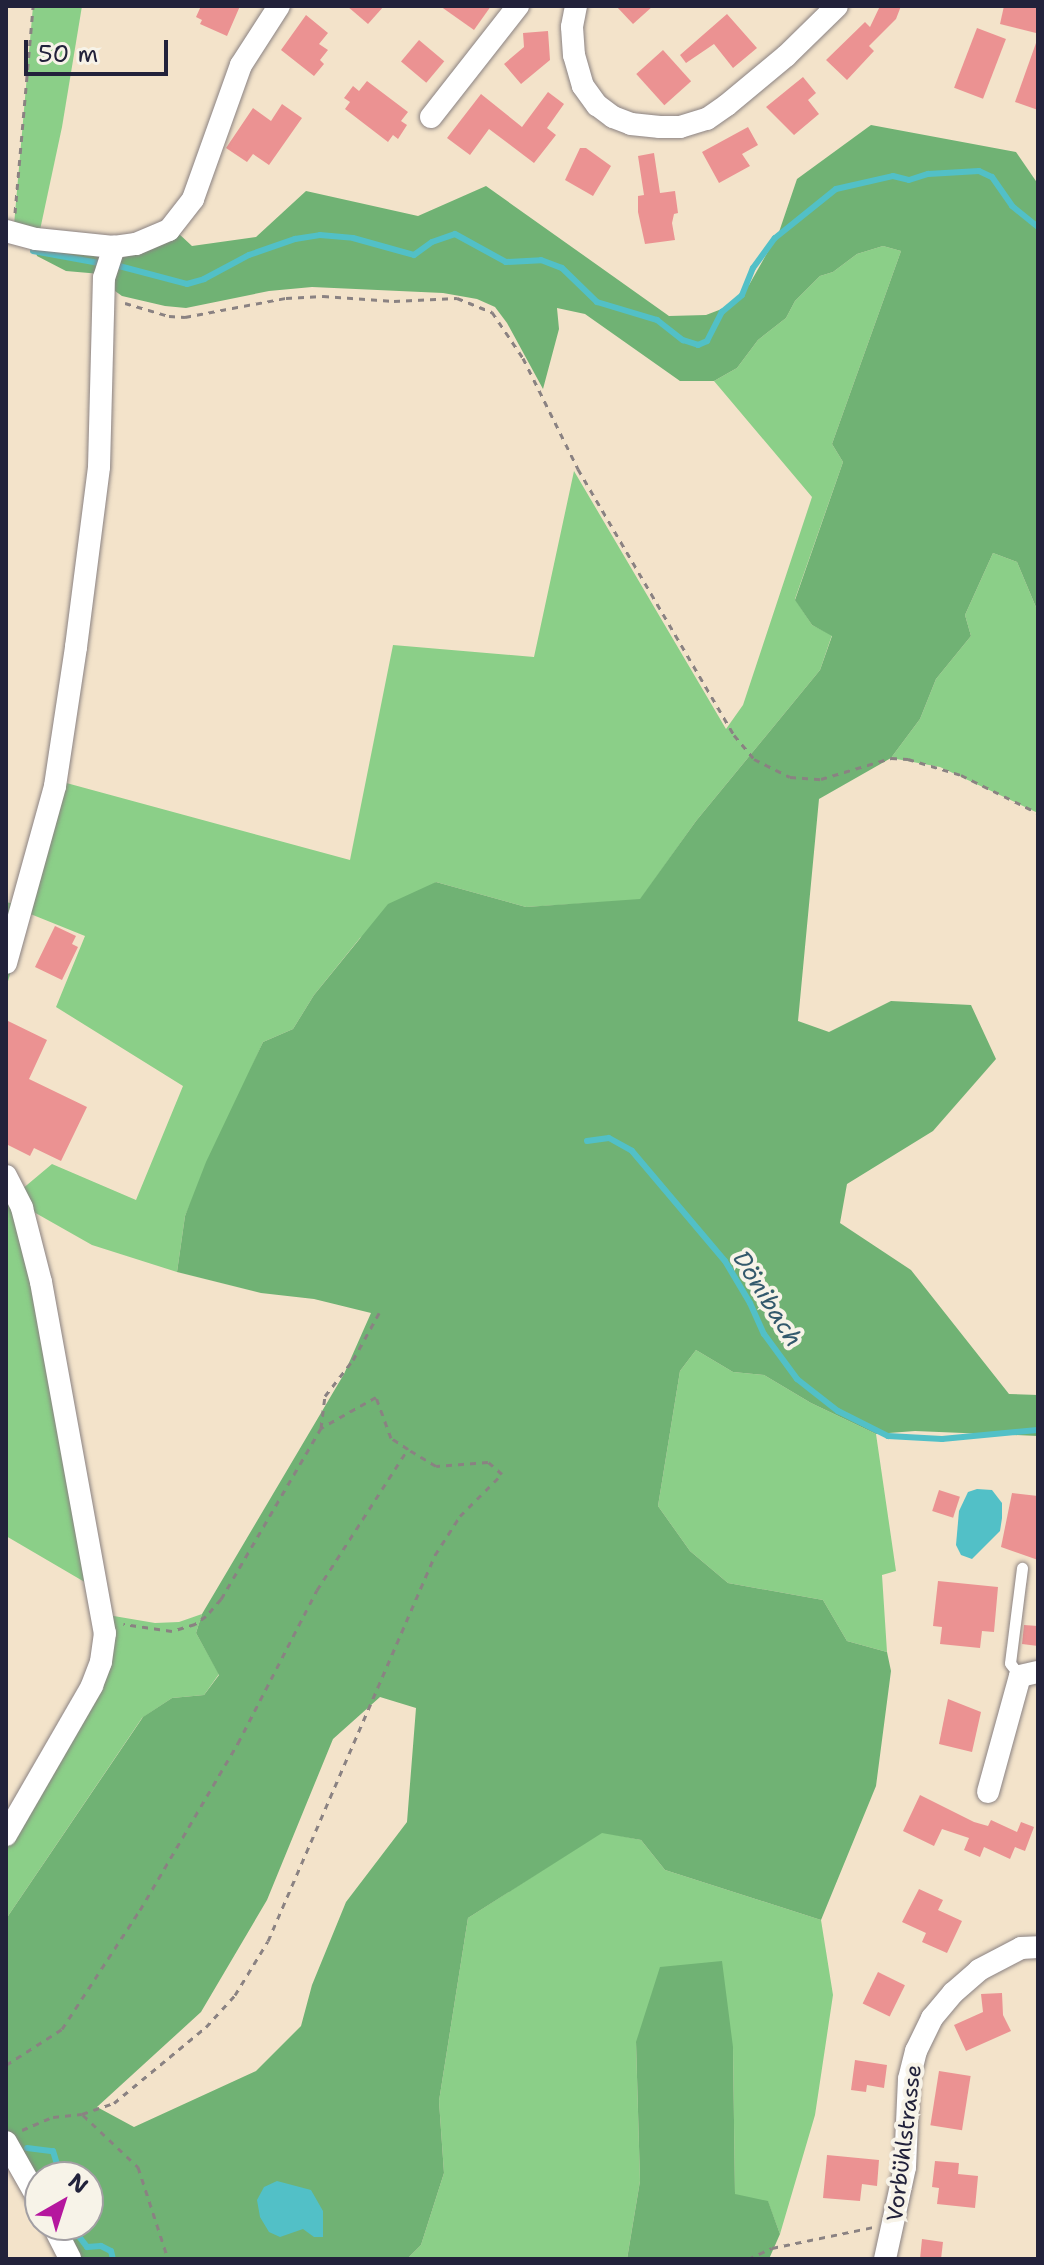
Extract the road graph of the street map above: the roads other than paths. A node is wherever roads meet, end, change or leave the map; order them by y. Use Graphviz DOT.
graph roads {
  1 [pos="279,6"];
  2 [pos="518,6"];
  3 [pos="576,6"];
  4 [pos="837,6"];
  5 [pos="431,117"];
  6 [pos="9,232"];
  7 [pos="114,247"];
  8 [pos="6,963"];
  9 [pos="6,1176"];
  10 [pos="1022,1568"];
  11 [pos="1029,1674"];
  12 [pos="988,1792"];
  13 [pos="6,1835"];
  14 [pos="1038,1947"];
  15 [pos="8,2145"];
  16 [pos="24,2174"];
  17 [pos="61,2241"];
  18 [pos="70,2259"];
  19 [pos="885,2259"];
  1 -- 7 [label="street"];
  2 -- 5 [label="street"];
  3 -- 4 [label="street"];
  6 -- 7 [label="street"];
  7 -- 8 [label="street"];
  9 -- 13 [label="street"];
  10 -- 11 [label="lane"];
  11 -- 12 [label="street"];
  14 -- 19 [label="street, Vorbühlstrasse"];
  15 -- 16 [label="street"];
  17 -- 18 [label="street"];
}
